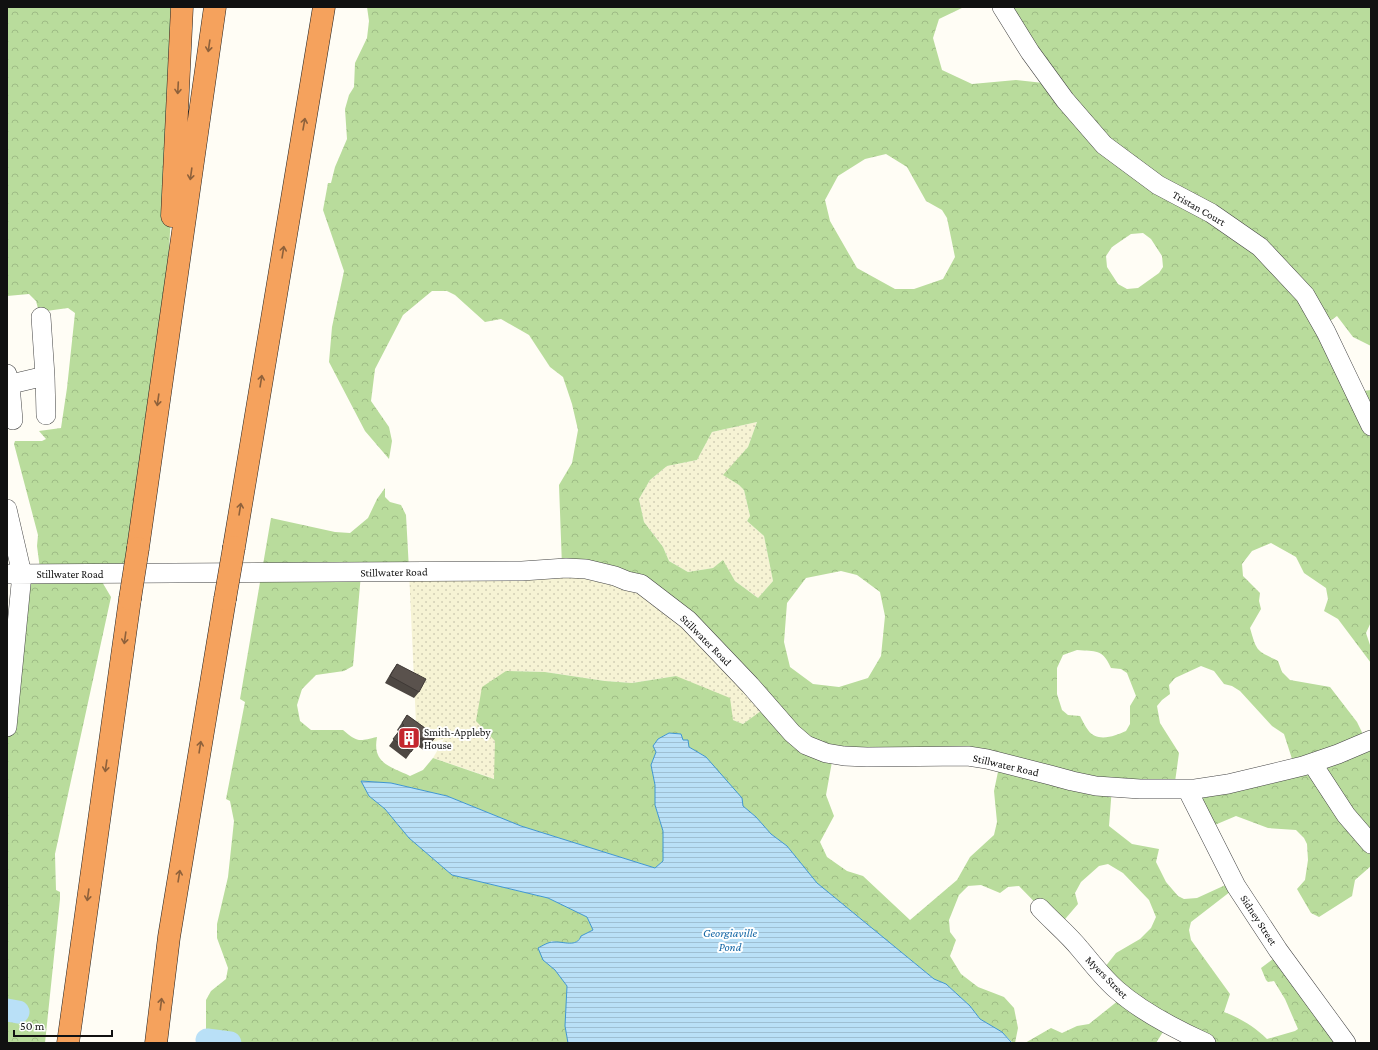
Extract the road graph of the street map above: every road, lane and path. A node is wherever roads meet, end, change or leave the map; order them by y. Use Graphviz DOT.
graph roads {
  1 [pos="182,7"];
  2 [pos="214,7"];
  3 [pos="324,7"];
  4 [pos="1002,7"];
  5 [pos="41,317"];
  6 [pos="162,372"];
  7 [pos="45,376"];
  8 [pos="8,381"];
  9 [pos="46,415"];
  10 [pos="13,420"];
  11 [pos="1371,426"];
  12 [pos="7,509"];
  13 [pos="14,574"];
  14 [pos="7,727"];
  15 [pos="1371,740"];
  16 [pos="1312,763"];
  17 [pos="1187,789"];
  18 [pos="1371,844"];
  19 [pos="1040,908"];
  20 [pos="68,1043"];
  21 [pos="156,1043"];
  22 [pos="1206,1043"];
  23 [pos="1346,1043"];
  1 -- 6 [label="highway, one-way"];
  2 -- 6 [label="highway, one-way"];
  21 -- 3 [label="highway, one-way, bridge"];
  4 -- 11 [label="street, Tristan Court"];
  5 -- 7 [label="street"];
  6 -- 20 [label="highway, one-way, bridge"];
  7 -- 8 [label="street"];
  7 -- 9 [label="street"];
  8 -- 10 [label="street"];
  12 -- 13 [label="street"];
  13 -- 14 [label="street"];
  13 -- 17 [label="street, Stillwater Road"];
  15 -- 16 [label="street, Stillwater Road"];
  16 -- 17 [label="street, Stillwater Road"];
  16 -- 18 [label="street"];
  17 -- 23 [label="street, Sidney Street"];
  19 -- 22 [label="street, Myers Street"];
}
